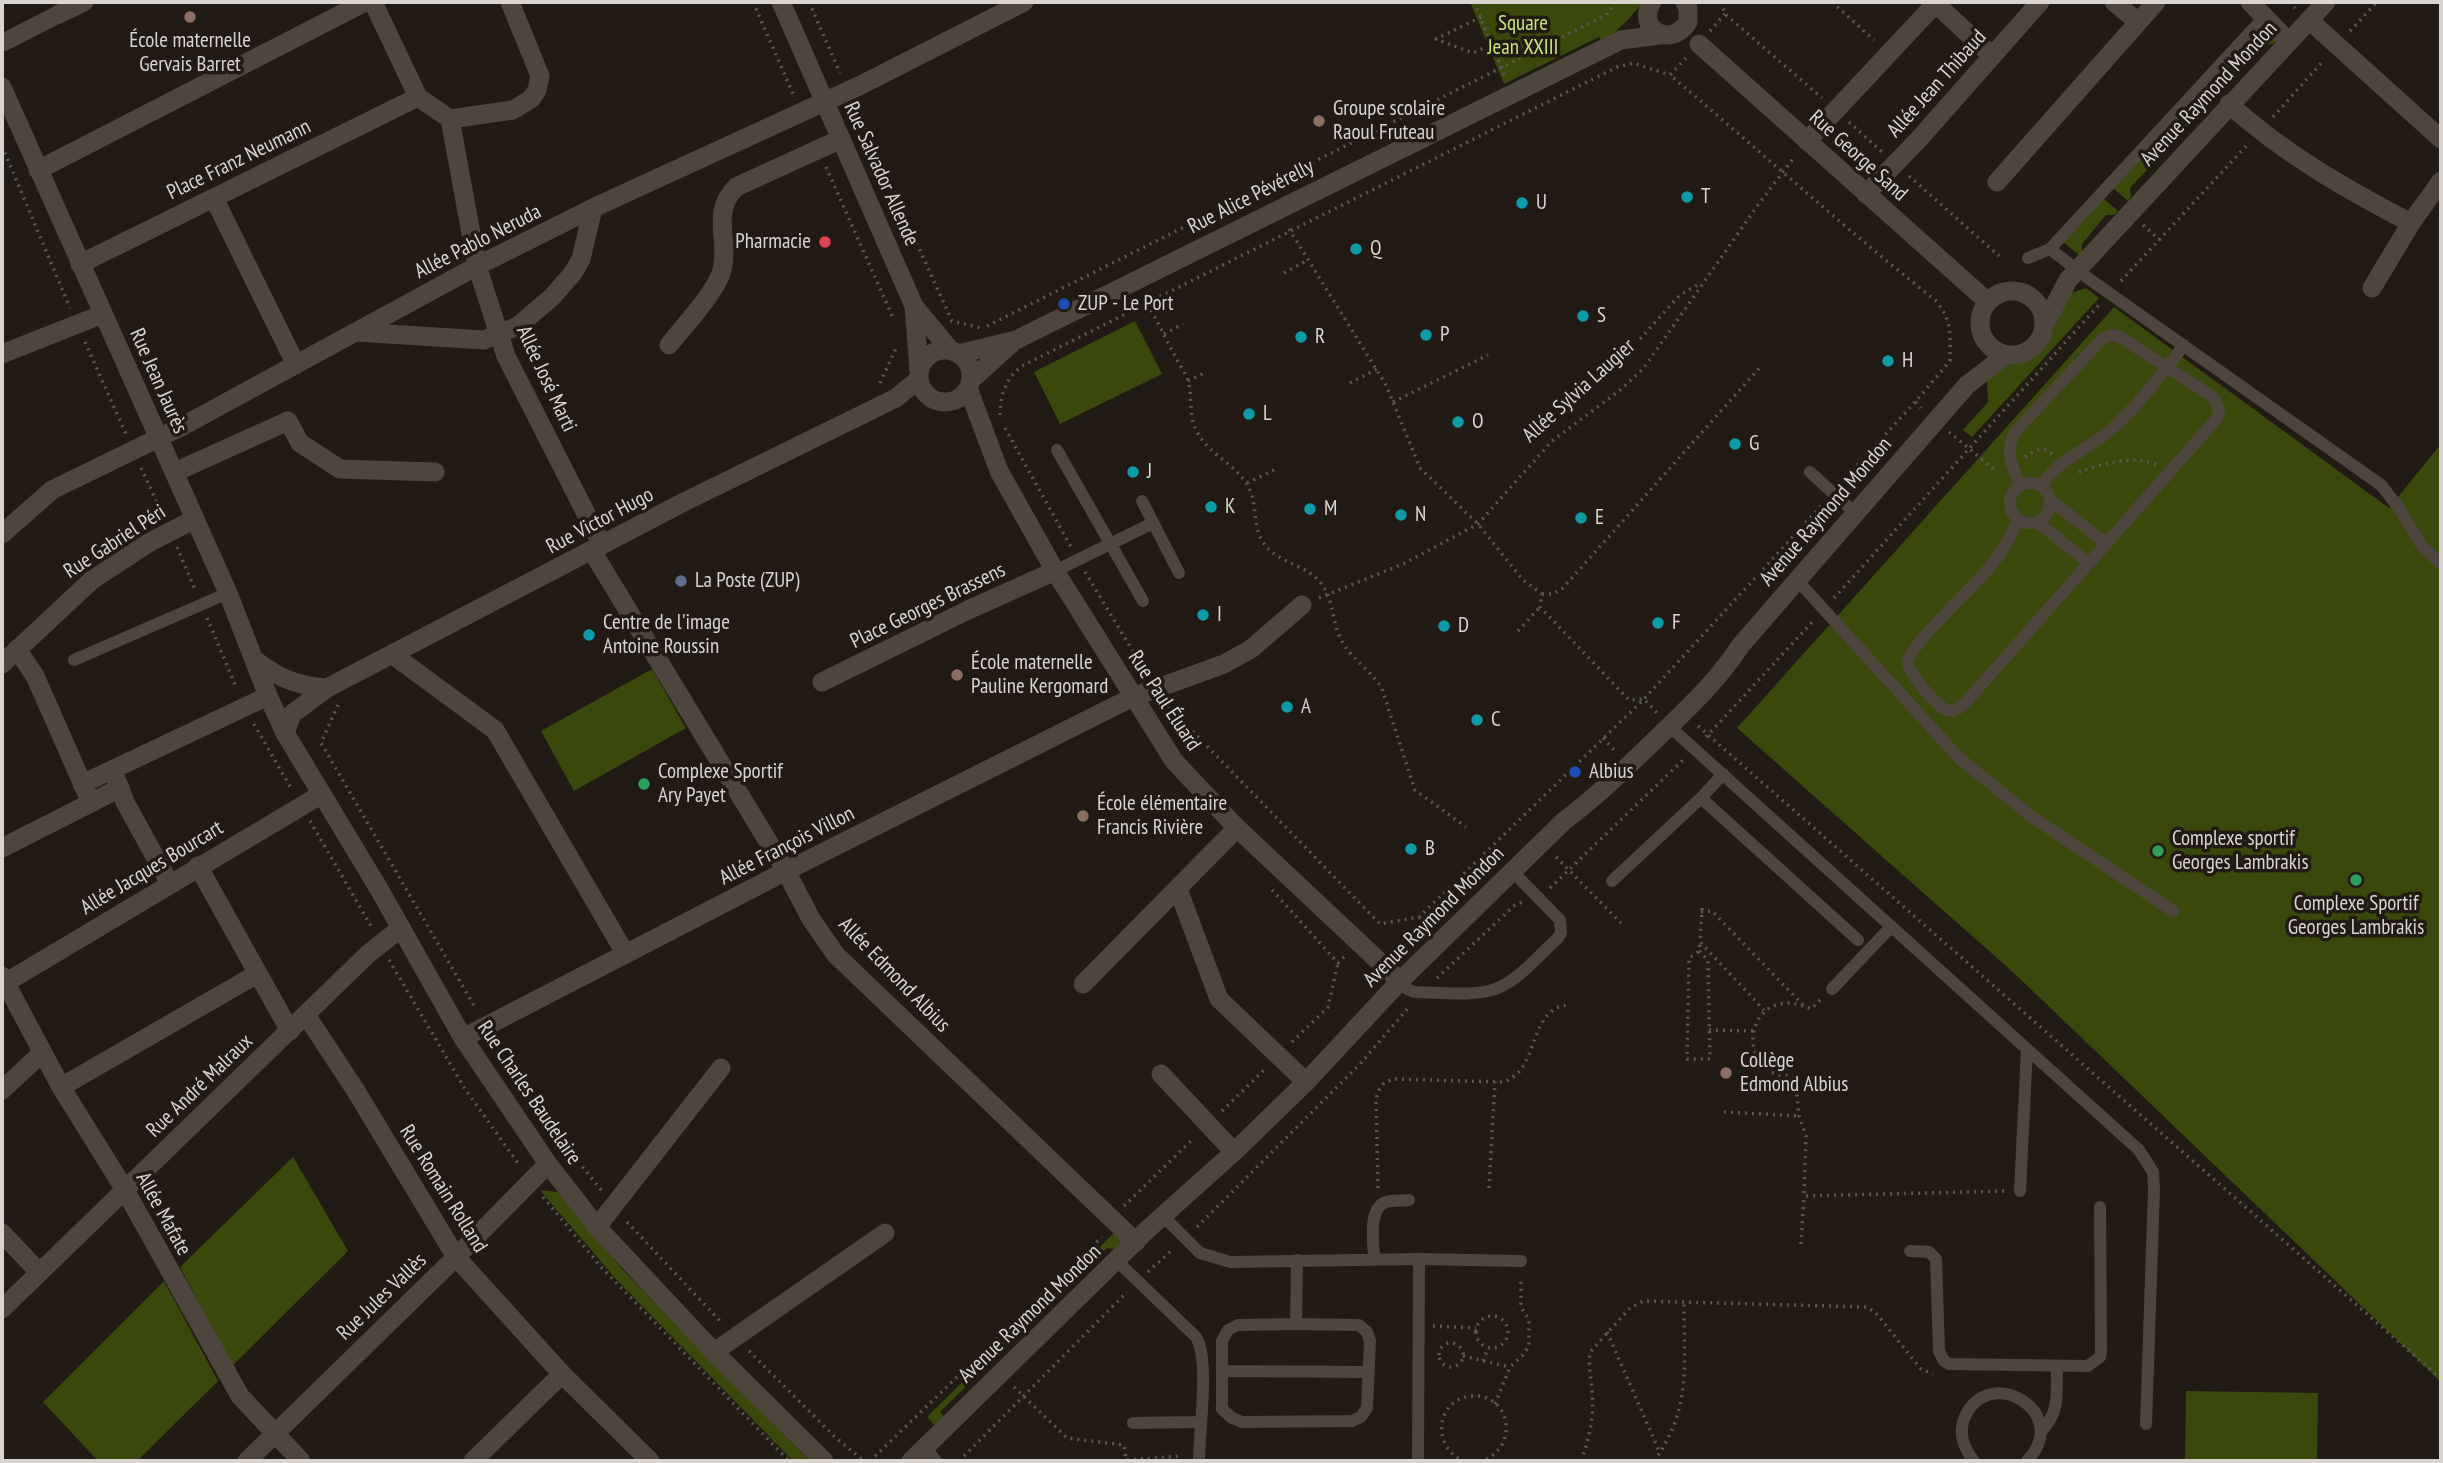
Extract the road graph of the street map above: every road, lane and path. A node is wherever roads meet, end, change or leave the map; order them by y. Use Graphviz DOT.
graph roads {
  1 [pos="84,2"];
  2 [pos="365,2"];
  3 [pos="373,2"];
  4 [pos="510,2"];
  5 [pos="753,2"];
  6 [pos="781,2"];
  7 [pos="809,2"];
  8 [pos="1024,2"];
  9 [pos="1475,2"];
  10 [pos="1616,2"];
  11 [pos="1721,2"];
  12 [pos="1832,2"];
  13 [pos="1935,2"];
  14 [pos="2040,2"];
  15 [pos="2114,2"];
  16 [pos="2156,2"];
  17 [pos="2250,2"];
  18 [pos="2326,2"];
  19 [pos="1649,8"];
  20 [pos="1687,8"];
  21 [pos="60,14"];
  22 [pos="1725,14"];
  23 [pos="1481,17"];
  24 [pos="2264,17"];
  25 [pos="2309,20"];
  26 [pos="2138,23"];
  27 [pos="1665,35"];
  28 [pos="1621,40"];
  29 [pos="4,41"];
  30 [pos="2289,42"];
  31 [pos="1492,44"];
  32 [pos="1699,44"];
  33 [pos="1888,52"];
  34 [pos="1992,56"];
  35 [pos="1502,68"];
  36 [pos="1670,75"];
  37 [pos="2,87"];
  38 [pos="848,90"];
  39 [pos="1513,94"];
  40 [pos="418,97"];
  41 [pos="824,100"];
  42 [pos="2229,104"];
  43 [pos="1835,110"];
  44 [pos="801,111"];
  45 [pos="450,119"];
  46 [pos="8,121"];
  47 [pos="841,139"];
  48 [pos="2441,139"];
  49 [pos="1807,141"];
  50 [pos="2,146"];
  51 [pos="818,149"];
  52 [pos="1896,164"];
  53 [pos="38,170"];
  54 [pos="1784,171"];
  55 [pos="2441,181"];
  56 [pos="1997,182"];
  57 [pos="1866,194"];
  58 [pos="214,198"];
  59 [pos="593,208"];
  60 [pos="1277,209"];
  61 [pos="2136,219"];
  62 [pos="2411,223"];
  63 [pos="1290,231"];
  64 [pos="2160,240"];
  65 [pos="2050,249"];
  66 [pos="1998,256"];
  67 [pos="2028,258"];
  68 [pos="1308,260"];
  69 [pos="80,264"];
  70 [pos="477,266"];
  71 [pos="1284,273"];
  72 [pos="2073,275"];
  73 [pos="1136,280"];
  74 [pos="1703,282"];
  75 [pos="2372,288"];
  76 [pos="2024,293"];
  77 [pos="1988,302"];
  78 [pos="1147,303"];
  79 [pos="914,306"];
  80 [pos="72,313"];
  81 [pos="103,314"];
  82 [pos="896,323"];
  83 [pos="1183,324"];
  84 [pos="2044,326"];
  85 [pos="356,332"];
  86 [pos="1164,334"];
  87 [pos="82,335"];
  88 [pos="500,335"];
  89 [pos="901,335"];
  90 [pos="1983,338"];
  91 [pos="1640,339"];
  92 [pos="1016,340"];
  93 [pos="669,345"];
  94 [pos="2184,345"];
  95 [pos="955,353"];
  96 [pos="2,354"];
  97 [pos="1488,355"];
  98 [pos="2006,355"];
  99 [pos="296,365"];
  100 [pos="1762,365"];
  101 [pos="2167,367"];
  102 [pos="1377,369"];
  103 [pos="1206,372"];
  104 [pos="919,375"];
  105 [pos="1188,381"];
  106 [pos="1350,383"];
  107 [pos="969,384"];
  108 [pos="1967,385"];
  109 [pos="871,388"];
  110 [pos="1393,402"];
  111 [pos="1915,402"];
  112 [pos="1926,412"];
  113 [pos="159,438"];
  114 [pos="130,443"];
  115 [pos="1056,450"];
  116 [pos="136,458"];
  117 [pos="1273,470"];
  118 [pos="1810,471"];
  119 [pos="174,472"];
  120 [pos="435,472"];
  121 [pos="1247,483"];
  122 [pos="2020,485"];
  123 [pos="2041,485"];
  124 [pos="1833,493"];
  125 [pos="1142,501"];
  126 [pos="2051,501"];
  127 [pos="1855,513"];
  128 [pos="164,517"];
  129 [pos="195,519"];
  130 [pos="2018,519"];
  131 [pos="2037,522"];
  132 [pos="1153,523"];
  133 [pos="1478,524"];
  134 [pos="2,534"];
  135 [pos="2106,543"];
  136 [pos="1110,545"];
  137 [pos="597,548"];
  138 [pos="1078,560"];
  139 [pos="2089,563"];
  140 [pos="2441,564"];
  141 [pos="1055,570"];
  142 [pos="1179,573"];
  143 [pos="1797,580"];
  144 [pos="228,593"];
  145 [pos="1328,593"];
  146 [pos="1542,594"];
  147 [pos="1143,601"];
  148 [pos="1302,606"];
  149 [pos="1540,607"];
  150 [pos="1518,631"];
  151 [pos="17,649"];
  152 [pos="393,655"];
  153 [pos="74,660"];
  154 [pos="254,660"];
  155 [pos="2,664"];
  156 [pos="822,682"];
  157 [pos="1156,690"];
  158 [pos="268,696"];
  159 [pos="333,696"];
  160 [pos="1133,697"];
  161 [pos="1644,699"];
  162 [pos="1684,712"];
  163 [pos="1669,726"];
  164 [pos="285,733"];
  165 [pos="1723,774"];
  166 [pos="116,779"];
  167 [pos="82,784"];
  168 [pos="322,794"];
  169 [pos="1701,798"];
  170 [pos="90,803"];
  171 [pos="1466,827"];
  172 [pos="1237,828"];
  173 [pos="2,848"];
  174 [pos="1556,857"];
  175 [pos="198,866"];
  176 [pos="786,871"];
  177 [pos="1512,871"];
  178 [pos="1263,880"];
  179 [pos="1612,881"];
  180 [pos="170,884"];
  181 [pos="1178,889"];
  182 [pos="2173,911"];
  183 [pos="1621,923"];
  184 [pos="401,928"];
  185 [pos="1890,928"];
  186 [pos="1858,940"];
  187 [pos="1700,942"];
  188 [pos="1351,949"];
  189 [pos="1699,951"];
  190 [pos="625,953"];
  191 [pos="386,955"];
  192 [pos="257,974"];
  193 [pos="4,980"];
  194 [pos="1400,981"];
  195 [pos="1083,984"];
  196 [pos="1832,989"];
  197 [pos="1568,1005"];
  198 [pos="1804,1006"];
  199 [pos="1765,1011"];
  200 [pos="306,1015"];
  201 [pos="481,1017"];
  202 [pos="1709,1030"];
  203 [pos="290,1031"];
  204 [pos="1753,1031"];
  205 [pos="493,1037"];
  206 [pos="463,1038"];
  207 [pos="2027,1049"];
  208 [pos="42,1053"];
  209 [pos="721,1068"];
  210 [pos="1161,1074"];
  211 [pos="1306,1082"];
  212 [pos="1495,1082"];
  213 [pos="61,1087"];
  214 [pos="2,1090"];
  215 [pos="1724,1112"];
  216 [pos="1799,1116"];
  217 [pos="1234,1153"];
  218 [pos="548,1164"];
  219 [pos="523,1171"];
  220 [pos="1489,1188"];
  221 [pos="125,1190"];
  222 [pos="2020,1191"];
  223 [pos="539,1192"];
  224 [pos="1804,1196"];
  225 [pos="1409,1200"];
  226 [pos="614,1206"];
  227 [pos="2100,1207"];
  228 [pos="1378,1208"];
  229 [pos="1163,1216"];
  230 [pos="597,1227"];
  231 [pos="2,1233"];
  232 [pos="885,1233"];
  233 [pos="1136,1242"];
  234 [pos="1801,1244"];
  235 [pos="1910,1251"];
  236 [pos="456,1257"];
  237 [pos="1374,1259"];
  238 [pos="1419,1259"];
  239 [pos="1297,1260"];
  240 [pos="1117,1261"];
  241 [pos="1521,1261"];
  242 [pos="39,1272"];
  243 [pos="1684,1302"];
  244 [pos="2,1309"];
  245 [pos="1296,1324"];
  246 [pos="1418,1325"];
  247 [pos="1476,1328"];
  248 [pos="1607,1332"];
  249 [pos="736,1337"];
  250 [pos="1488,1348"];
  251 [pos="714,1352"];
  252 [pos="1463,1356"];
  253 [pos="1483,1361"];
  254 [pos="2057,1366"];
  255 [pos="1510,1367"];
  256 [pos="1222,1371"];
  257 [pos="1368,1372"];
  258 [pos="1001,1373"];
  259 [pos="562,1374"];
  260 [pos="1940,1376"];
  261 [pos="2441,1379"];
  262 [pos="1496,1405"];
  263 [pos="1200,1422"];
  264 [pos="1133,1423"];
  265 [pos="2146,1424"];
  266 [pos="2040,1432"];
  267 [pos="274,1434"];
  268 [pos="1660,1453"];
  269 [pos="924,1457"];
  270 [pos="247,1461"];
  271 [pos="300,1461"];
  272 [pos="473,1461"];
  273 [pos="650,1461"];
  274 [pos="789,1461"];
  275 [pos="824,1461"];
  276 [pos="864,1461"];
  277 [pos="1184,1461"];
  278 [pos="1199,1461"];
  279 [pos="1418,1461"];
  280 [pos="1465,1461"];
  281 [pos="1482,1461"];
  282 [pos="1581,1461"];
  283 [pos="1654,1461"];
  284 [pos="1975,1461"];
  285 [pos="2027,1461"];
  1 -- 21 [label="street"];
  2 -- 53 [label="street"];
  3 -- 40 [label="street"];
  4 -- 45 [label="street"];
  5 -- 44 [label="path"];
  6 -- 41 [label="street, Rue Salvador Allende"];
  7 -- 38 [label="path"];
  8 -- 38 [label="street, Allée Pablo Neruda"];
  9 -- 23 [label="path"];
  10 -- 35 [label="path"];
  11 -- 22 [label="path"];
  12 -- 33 [label="path"];
  13 -- 33 [label="street"];
  13 -- 34 [label="street"];
  14 -- 34 [label="street, Allée Jean Thibaud"];
  15 -- 26 [label="street"];
  16 -- 26 [label="street"];
  17 -- 24 [label="street"];
  18 -- 25 [label="street, Avenue Raymond Mondon"];
  19 -- 27 [label="street"];
  19 -- 28 [label="street, Rue Alice Pévérelly"];
  20 -- 27 [label="street"];
  20 -- 32 [label="street"];
  21 -- 29 [label="street"];
  22 -- 32 [label="path"];
  22 -- 43 [label="path"];
  23 -- 31 [label="path"];
  23 -- 31 [label="path"];
  24 -- 30 [label="street"];
  24 -- 65 [label="lane"];
  25 -- 30 [label="street, Avenue Raymond Mondon"];
  25 -- 48 [label="street"];
  26 -- 56 [label="street"];
  27 -- 28 [label="street, Rue Alice Pévérelly"];
  27 -- 32 [label="street"];
  28 -- 39 [label="street, Rue Alice Pévérelly"];
  30 -- 42 [label="street, Avenue Raymond Mondon"];
  31 -- 35 [label="path"];
  32 -- 36 [label="path"];
  32 -- 49 [label="street, Rue George Sand"];
  33 -- 43 [label="street"];
  34 -- 52 [label="street, Allée Jean Thibaud"];
  35 -- 38 [label="path"];
  35 -- 39 [label="path"];
  36 -- 54 [label="path"];
  36 -- 63 [label="path"];
  37 -- 46 [label="street, Rue Jean Jaurès"];
  38 -- 41 [label="street, Allée Pablo Neruda"];
  39 -- 60 [label="street, Rue Alice Pévérelly"];
  40 -- 45 [label="street"];
  40 -- 58 [label="street, Place Franz Neumann"];
  41 -- 44 [label="street, Allée Pablo Neruda"];
  41 -- 47 [label="street, Rue Salvador Allende"];
  42 -- 62 [label="street"];
  42 -- 72 [label="street, Avenue Raymond Mondon"];
  43 -- 49 [label="street"];
  43 -- 52 [label="path"];
  44 -- 59 [label="street, Allée Pablo Neruda"];
  45 -- 70 [label="street, Allée José Marti"];
  46 -- 53 [label="street, Rue Jean Jaurès"];
  47 -- 51 [label="street"];
  47 -- 79 [label="street, Rue Salvador Allende"];
  49 -- 54 [label="path, Allée Sylvia Laugier"];
  49 -- 57 [label="street, Rue George Sand"];
  50 -- 80 [label="path"];
  51 -- 82 [label="path"];
  51 -- 93 [label="street"];
  52 -- 57 [label="street, Allée Jean Thibaud"];
  52 -- 66 [label="path"];
  53 -- 69 [label="street, Rue Jean Jaurès"];
  54 -- 74 [label="path, Allée Sylvia Laugier"];
  54 -- 111 [label="path"];
  55 -- 62 [label="street"];
  57 -- 77 [label="street, Rue George Sand"];
  58 -- 69 [label="street, Place Franz Neumann"];
  58 -- 99 [label="street"];
  59 -- 70 [label="street, Allée Pablo Neruda"];
  59 -- 88 [label="street"];
  60 -- 63 [label="path"];
  60 -- 73 [label="street, Rue Alice Pévérelly"];
  61 -- 64 [label="path"];
  62 -- 75 [label="street"];
  63 -- 68 [label="path"];
  63 -- 78 [label="path"];
  65 -- 67 [label="lane"];
  65 -- 72 [label="lane"];
  68 -- 71 [label="path"];
  68 -- 102 [label="path"];
  69 -- 81 [label="street, Rue Jean Jaurès"];
  70 -- 85 [label="street, Allée Pablo Neruda"];
  70 -- 88 [label="street, Allée José Marti"];
  72 -- 76 [label="street, Avenue Raymond Mondon"];
  72 -- 84 [label="street, Avenue Raymond Mondon"];
  72 -- 94 [label="lane"];
  73 -- 78 [label="path"];
  73 -- 92 [label="street, Rue Alice Pévérelly"];
  74 -- 91 [label="path"];
  74 -- 133 [label="path, Allée Sylvia Laugier"];
  76 -- 77 [label="street"];
  76 -- 84 [label="street"];
  77 -- 90 [label="street"];
  78 -- 86 [label="path"];
  78 -- 138 [label="path"];
  79 -- 95 [label="street"];
  79 -- 104 [label="street, Rue Salvador Allende"];
  81 -- 96 [label="street"];
  81 -- 113 [label="street, Rue Jean Jaurès"];
  83 -- 86 [label="path"];
  84 -- 98 [label="street"];
  85 -- 88 [label="street"];
  85 -- 99 [label="street, Allée Pablo Neruda"];
  86 -- 105 [label="path"];
  87 -- 114 [label="path"];
  88 -- 137 [label="street, Allée José Marti"];
  89 -- 109 [label="path"];
  90 -- 98 [label="street"];
  90 -- 108 [label="street, Avenue Raymond Mondon"];
  92 -- 95 [label="street, Rue Alice Pévérelly"];
  92 -- 107 [label="street, Rue Alice Pévérelly"];
  94 -- 101 [label="lane"];
  94 -- 140 [label="lane"];
  95 -- 104 [label="street"];
  95 -- 107 [label="street"];
  97 -- 110 [label="path"];
  98 -- 108 [label="street, Avenue Raymond Mondon"];
  99 -- 113 [label="street, Allée Pablo Neruda"];
  100 -- 146 [label="path"];
  101 -- 122 [label="lane"];
  101 -- 123 [label="lane"];
  101 -- 135 [label="lane"];
  102 -- 106 [label="path"];
  102 -- 110 [label="path"];
  103 -- 105 [label="path"];
  104 -- 107 [label="street"];
  104 -- 137 [label="street, Rue Victor Hugo"];
  105 -- 121 [label="path"];
  107 -- 141 [label="street, Rue Paul Éluard"];
  108 -- 127 [label="street, Avenue Raymond Mondon"];
  110 -- 133 [label="path"];
  111 -- 112 [label="path"];
  111 -- 124 [label="path"];
  113 -- 119 [label="street, Rue Jean Jaurès"];
  113 -- 134 [label="street, Allée Pablo Neruda"];
  115 -- 136 [label="lane"];
  116 -- 128 [label="path"];
  117 -- 121 [label="path"];
  118 -- 124 [label="lane"];
  119 -- 120 [label="street"];
  119 -- 129 [label="street, Rue Jean Jaurès"];
  121 -- 145 [label="path"];
  122 -- 123 [label="lane"];
  122 -- 130 [label="lane"];
  123 -- 126 [label="lane"];
  124 -- 127 [label="lane"];
  124 -- 161 [label="path"];
  125 -- 132 [label="lane"];
  126 -- 131 [label="lane"];
  126 -- 135 [label="lane"];
  127 -- 143 [label="street, Avenue Raymond Mondon"];
  129 -- 144 [label="street, Rue Jean Jaurès"];
  129 -- 151 [label="street, Rue Gabriel Péri"];
  130 -- 131 [label="lane"];
  130 -- 139 [label="lane"];
  131 -- 139 [label="lane"];
  132 -- 136 [label="lane"];
  132 -- 142 [label="lane"];
  133 -- 145 [label="path, Allée Sylvia Laugier"];
  133 -- 146 [label="path"];
  135 -- 139 [label="lane"];
  136 -- 138 [label="lane"];
  136 -- 147 [label="lane"];
  137 -- 152 [label="street, Rue Victor Hugo"];
  137 -- 176 [label="street, Allée Edmond Albius"];
  138 -- 141 [label="lane"];
  138 -- 157 [label="path"];
  141 -- 156 [label="street, Place Georges Brassens"];
  141 -- 160 [label="street, Rue Paul Éluard"];
  143 -- 162 [label="street, Avenue Raymond Mondon"];
  143 -- 182 [label="lane"];
  144 -- 153 [label="lane"];
  144 -- 154 [label="street, Rue Jean Jaurès"];
  145 -- 148 [label="path, Allée Sylvia Laugier"];
  145 -- 171 [label="path"];
  146 -- 149 [label="path"];
  148 -- 157 [label="street"];
  149 -- 150 [label="path"];
  149 -- 161 [label="path"];
  151 -- 155 [label="street, Rue Gabriel Péri"];
  151 -- 167 [label="street"];
  152 -- 159 [label="street, Rue Victor Hugo"];
  152 -- 190 [label="street"];
  154 -- 158 [label="street, Rue Jean Jaurès"];
  154 -- 159 [label="street"];
  157 -- 160 [label="street"];
  157 -- 161 [label="path"];
  158 -- 164 [label="street, Rue Charles Baudelaire"];
  158 -- 166 [label="street"];
  159 -- 164 [label="street, Rue Victor Hugo"];
  159 -- 201 [label="path"];
  160 -- 172 [label="street, Rue Paul Éluard"];
  160 -- 176 [label="street, Allée François Villon"];
  161 -- 163 [label="path"];
  162 -- 163 [label="street, Avenue Raymond Mondon"];
  162 -- 261 [label="path"];
  163 -- 165 [label="lane"];
  163 -- 177 [label="street, Avenue Raymond Mondon"];
  164 -- 168 [label="street, Rue Charles Baudelaire"];
  165 -- 169 [label="lane"];
  165 -- 185 [label="lane"];
  166 -- 167 [label="street"];
  166 -- 170 [label="street"];
  166 -- 180 [label="street"];
  167 -- 170 [label="street"];
  168 -- 175 [label="street, Allée Jacques Bourcart"];
  168 -- 184 [label="street, Rue Charles Baudelaire"];
  169 -- 179 [label="lane"];
  169 -- 186 [label="lane"];
  170 -- 173 [label="street"];
  172 -- 181 [label="street"];
  172 -- 194 [label="street, Rue Paul Éluard"];
  174 -- 183 [label="path"];
  175 -- 180 [label="street, Allée Jacques Bourcart"];
  175 -- 192 [label="street"];
  176 -- 190 [label="street, Allée François Villon"];
  176 -- 233 [label="street, Allée Edmond Albius"];
  177 -- 194 [label="street, Avenue Raymond Mondon"];
  177 -- 194 [label="lane"];
  178 -- 188 [label="path"];
  180 -- 193 [label="street, Allée Jacques Bourcart"];
  181 -- 195 [label="street"];
  181 -- 211 [label="street"];
  184 -- 200 [label="street, Rue André Malraux"];
  184 -- 206 [label="street, Rue Charles Baudelaire"];
  185 -- 196 [label="lane"];
  185 -- 207 [label="lane"];
  187 -- 189 [label="path"];
  187 -- 198 [label="path"];
  187 -- 199 [label="path"];
  189 -- 202 [label="path"];
  189 -- 202 [label="path"];
  190 -- 206 [label="street, Allée François Villon"];
  191 -- 219 [label="path"];
  192 -- 203 [label="street"];
  192 -- 213 [label="street"];
  193 -- 208 [label="street, Allée Mafate"];
  194 -- 211 [label="street, Avenue Raymond Mondon"];
  196 -- 198 [label="path"];
  197 -- 212 [label="path"];
  198 -- 199 [label="path"];
  199 -- 204 [label="path"];
  200 -- 203 [label="street, Rue André Malraux"];
  200 -- 236 [label="street, Rue Romain Rolland"];
  202 -- 204 [label="path"];
  203 -- 221 [label="street, Rue André Malraux"];
  204 -- 216 [label="path"];
  205 -- 226 [label="path"];
  206 -- 218 [label="street, Rue Charles Baudelaire"];
  207 -- 222 [label="lane"];
  207 -- 265 [label="lane"];
  208 -- 213 [label="street, Allée Mafate"];
  208 -- 214 [label="street"];
  209 -- 226 [label="street"];
  210 -- 217 [label="street"];
  211 -- 217 [label="street, Avenue Raymond Mondon"];
  212 -- 220 [label="path"];
  212 -- 228 [label="path"];
  213 -- 221 [label="street, Allée Mafate"];
  215 -- 216 [label="path"];
  216 -- 224 [label="path"];
  217 -- 229 [label="street, Avenue Raymond Mondon"];
  218 -- 230 [label="street, Rue Charles Baudelaire"];
  218 -- 236 [label="street, Rue Jules Vallès"];
  221 -- 242 [label="street, Rue André Malraux"];
  221 -- 267 [label="street, Allée Mafate"];
  222 -- 224 [label="path"];
  223 -- 274 [label="path"];
  224 -- 234 [label="path"];
  225 -- 228 [label="lane"];
  226 -- 230 [label="street"];
  226 -- 249 [label="path"];
  227 -- 254 [label="lane"];
  228 -- 237 [label="lane"];
  229 -- 233 [label="street, Avenue Raymond Mondon"];
  229 -- 239 [label="lane"];
  230 -- 251 [label="street, Rue Charles Baudelaire"];
  231 -- 242 [label="street"];
  232 -- 249 [label="street"];
  233 -- 240 [label="street, Avenue Raymond Mondon"];
  235 -- 254 [label="lane"];
  236 -- 259 [label="street, Rue Romain Rolland"];
  236 -- 267 [label="street, Rue Jules Vallès"];
  237 -- 238 [label="lane"];
  237 -- 239 [label="lane"];
  238 -- 241 [label="lane"];
  238 -- 246 [label="lane"];
  239 -- 245 [label="lane"];
  240 -- 258 [label="street, Avenue Raymond Mondon"];
  240 -- 263 [label="lane"];
  241 -- 255 [label="path"];
  242 -- 244 [label="street, Rue André Malraux"];
  243 -- 248 [label="path"];
  243 -- 260 [label="path"];
  243 -- 268 [label="path"];
  245 -- 256 [label="lane"];
  245 -- 257 [label="lane"];
  246 -- 247 [label="path"];
  246 -- 279 [label="lane"];
  247 -- 250 [label="path"];
  247 -- 250 [label="path"];
  248 -- 268 [label="path"];
  248 -- 282 [label="path"];
  249 -- 251 [label="street"];
  249 -- 276 [label="path"];
  250 -- 253 [label="path"];
  251 -- 275 [label="street, Rue Charles Baudelaire"];
  252 -- 252 [label="path"];
  252 -- 253 [label="path"];
  253 -- 255 [label="path"];
  254 -- 266 [label="lane"];
  255 -- 262 [label="path"];
  256 -- 257 [label="lane"];
  256 -- 257 [label="lane"];
  258 -- 269 [label="street, Avenue Raymond Mondon"];
  258 -- 277 [label="path"];
  259 -- 272 [label="street"];
  259 -- 273 [label="street, Rue Romain Rolland"];
  262 -- 280 [label="path"];
  262 -- 281 [label="path"];
  263 -- 264 [label="lane"];
  263 -- 278 [label="lane"];
  266 -- 284 [label="lane"];
  266 -- 285 [label="lane"];
  267 -- 270 [label="street, Rue Jules Vallès"];
  267 -- 271 [label="street, Allée Mafate"];
  268 -- 283 [label="path"];
}
